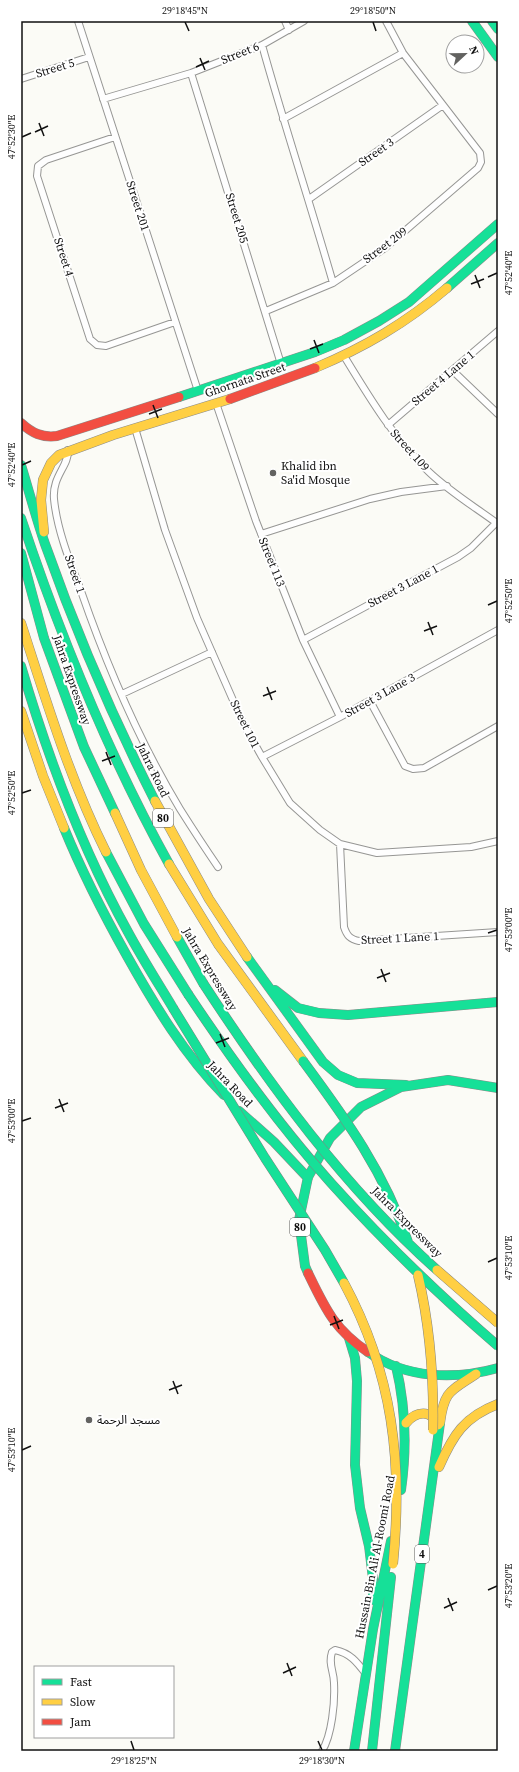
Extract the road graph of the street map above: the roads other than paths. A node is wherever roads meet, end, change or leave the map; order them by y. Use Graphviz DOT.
graph roads {
  1 [pos="78,21"];
  2 [pos="285,21"];
  3 [pos="304,21"];
  4 [pos="386,21"];
  5 [pos="472,21"];
  6 [pos="492,21"];
  7 [pos="498,29"];
  8 [pos="289,30"];
  9 [pos="262,45"];
  10 [pos="403,53"];
  11 [pos="498,57"];
  12 [pos="89,58"];
  13 [pos="192,73"];
  14 [pos="21,79"];
  15 [pos="103,99"];
  16 [pos="443,105"];
  17 [pos="283,119"];
  18 [pos="115,137"];
  19 [pos="309,199"];
  20 [pos="498,224"];
  21 [pos="498,243"];
  22 [pos="333,282"];
  23 [pos="266,311"];
  24 [pos="395,311"];
  25 [pos="175,322"];
  26 [pos="379,322"];
  27 [pos="403,323"];
  28 [pos="498,331"];
  29 [pos="385,335"];
  30 [pos="344,356"];
  31 [pos="281,364"];
  32 [pos="453,371"];
  33 [pos="198,391"];
  34 [pos="216,404"];
  35 [pos="498,414"];
  36 [pos="21,423"];
  37 [pos="388,425"];
  38 [pos="135,428"];
  39 [pos="64,435"];
  40 [pos="68,450"];
  41 [pos="21,465"];
  42 [pos="447,486"];
  43 [pos="21,518"];
  44 [pos="497,524"];
  45 [pos="261,534"];
  46 [pos="45,543"];
  47 [pos="21,553"];
  48 [pos="21,623"];
  49 [pos="498,630"];
  50 [pos="303,640"];
  51 [pos="212,652"];
  52 [pos="21,666"];
  53 [pos="122,694"];
  54 [pos="370,701"];
  55 [pos="21,711"];
  56 [pos="340,717"];
  57 [pos="498,726"];
  58 [pos="262,757"];
  59 [pos="498,841"];
  60 [pos="340,844"];
  61 [pos="218,867"];
  62 [pos="498,932"];
  63 [pos="260,976"];
  64 [pos="498,1002"];
  65 [pos="406,1085"];
  66 [pos="498,1088"];
  67 [pos="308,1178"];
  68 [pos="498,1323"];
  69 [pos="350,1338"];
  70 [pos="498,1346"];
  71 [pos="396,1366"];
  72 [pos="498,1368"];
  73 [pos="488,1371"];
  74 [pos="498,1373"];
  75 [pos="476,1374"];
  76 [pos="498,1404"];
  77 [pos="406,1423"];
  78 [pos="436,1429"];
  79 [pos="432,1483"];
  80 [pos="373,1629"];
  81 [pos="366,1674"];
  82 [pos="354,1748"];
  83 [pos="322,1751"];
  84 [pos="372,1751"];
  85 [pos="389,1751"];
  86 [pos="395,1751"];
  1 -- 12 [label="street, Street 201"];
  2 -- 8 [label="street"];
  3 -- 8 [label="street, Street 6"];
  4 -- 10 [label="street"];
  5 -- 11 [label="main road"];
  6 -- 7 [label="main road"];
  8 -- 9 [label="street, Street 6"];
  9 -- 13 [label="street, Street 6"];
  9 -- 17 [label="street"];
  10 -- 16 [label="street"];
  10 -- 17 [label="street"];
  12 -- 14 [label="street, Street 5"];
  12 -- 15 [label="street, Street 201"];
  13 -- 15 [label="street, Street 6"];
  13 -- 23 [label="street, Street 205"];
  15 -- 18 [label="street, Street 201"];
  16 -- 19 [label="street, Street 3"];
  16 -- 22 [label="street, Street 209"];
  17 -- 19 [label="street"];
  18 -- 25 [label="street, Street 201"];
  18 -- 25 [label="street, Street 4"];
  19 -- 22 [label="street"];
  20 -- 24 [label="main road, Ghornata Street"];
  21 -- 27 [label="main road, Ghornata Street"];
  22 -- 23 [label="street, Street 209"];
  23 -- 31 [label="street, Street 205"];
  24 -- 26 [label="main road, Ghornata Street"];
  24 -- 27 [label="main road"];
  25 -- 33 [label="street, Street 201"];
  26 -- 29 [label="main road"];
  26 -- 31 [label="main road, Ghornata Street"];
  27 -- 29 [label="main road, Ghornata Street"];
  28 -- 32 [label="street, Street 4 Lane 1"];
  29 -- 30 [label="main road, Ghornata Street"];
  30 -- 34 [label="main road, Ghornata Street"];
  30 -- 37 [label="street, Street 109"];
  31 -- 33 [label="main road, Ghornata Street"];
  32 -- 35 [label="street"];
  32 -- 37 [label="street, Street 4 Lane 1"];
  33 -- 39 [label="main road, Ghornata Street"];
  34 -- 38 [label="main road, Ghornata Street"];
  34 -- 45 [label="street, Street 113"];
  36 -- 39 [label="main road, Ghornata Street"];
  37 -- 42 [label="street, Street 109"];
  38 -- 40 [label="main road, Ghornata Street"];
  38 -- 51 [label="street, Street 101"];
  39 -- 40 [label="main road"];
  40 -- 46 [label="main road, Ghornata Street"];
  40 -- 53 [label="street, Street 1"];
  41 -- 46 [label="main road, Jahra Road / 80"];
  42 -- 44 [label="street, Street 109"];
  42 -- 45 [label="street"];
  43 -- 78 [label="main road, bridge"];
  44 -- 50 [label="street, Street 3 Lane 1"];
  45 -- 50 [label="street, Street 113"];
  46 -- 63 [label="main road, Jahra Road / 80"];
  47 -- 68 [label="main road, Jahra Expressway, bridge"];
  48 -- 70 [label="main road, bridge"];
  49 -- 54 [label="street, Street 3 Lane 3"];
  50 -- 56 [label="street, Street 113"];
  51 -- 53 [label="street"];
  51 -- 58 [label="street, Street 101"];
  52 -- 84 [label="main road, bridge"];
  53 -- 61 [label="street, Street 1"];
  54 -- 56 [label="street, Street 3 Lane 3"];
  54 -- 57 [label="street"];
  55 -- 67 [label="main road, Jahra Road"];
  56 -- 58 [label="street, Street 3 Lane 3"];
  58 -- 60 [label="street, Street 101"];
  59 -- 60 [label="street, Street 101"];
  60 -- 62 [label="street, Street 1 Lane 1"];
  63 -- 64 [label="main road"];
  63 -- 65 [label="main road, Jahra Road / 80"];
  65 -- 66 [label="main road, 80"];
  65 -- 67 [label="main road, 80"];
  67 -- 69 [label="main road, 80"];
  69 -- 71 [label="main road, 80"];
  69 -- 80 [label="main road"];
  71 -- 75 [label="main road, 80"];
  71 -- 77 [label="main road, Hussain Bin Ali Al-Roomi Road"];
  72 -- 73 [label="main road, 80"];
  73 -- 74 [label="main road"];
  73 -- 75 [label="main road, 80"];
  75 -- 78 [label="main road, 4"];
  76 -- 79 [label="main road"];
  77 -- 78 [label="main road"];
  77 -- 80 [label="main road, Hussain Bin Ali Al-Roomi Road"];
  78 -- 79 [label="main road, 4"];
  78 -- 85 [label="main road"];
  79 -- 86 [label="main road, 4"];
  80 -- 81 [label="main road, Hussain Bin Ali Al-Roomi Road"];
  81 -- 82 [label="main road, Hussain Bin Ali Al-Roomi Road"];
  81 -- 83 [label="street"];
}
